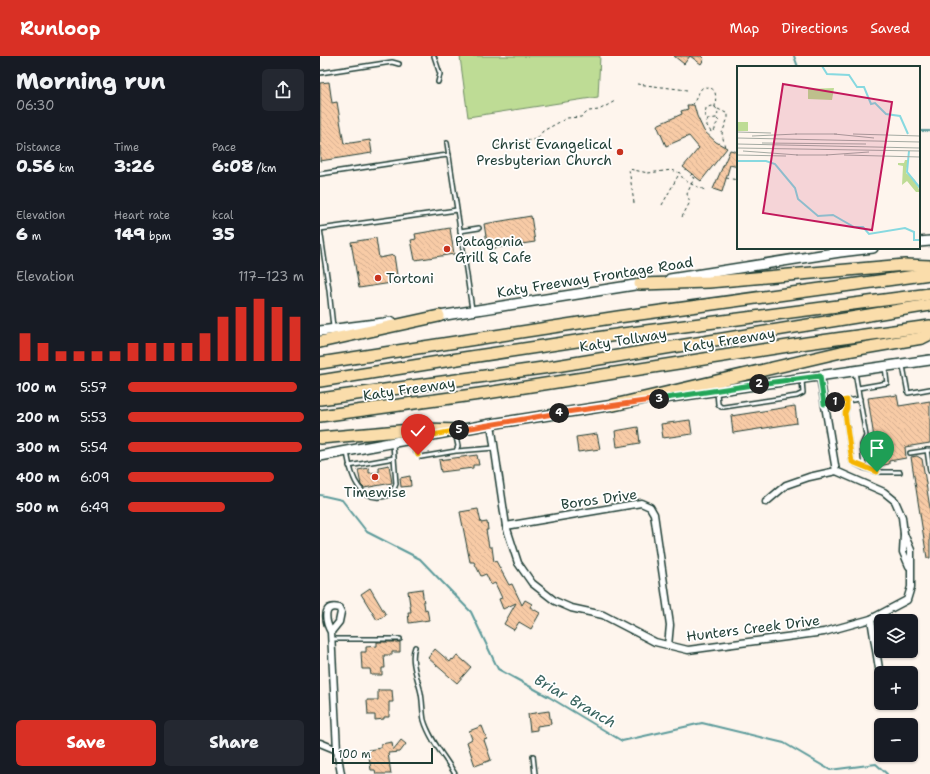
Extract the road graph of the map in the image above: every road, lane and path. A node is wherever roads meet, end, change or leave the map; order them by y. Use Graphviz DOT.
graph roads {
  1 [pos="434,56"];
  2 [pos="399,64"];
  3 [pos="320,73"];
  4 [pos="438,82"];
  5 [pos="637,84"];
  6 [pos="687,90"];
  7 [pos="615,101"];
  8 [pos="691,105"];
  9 [pos="715,107"];
  10 [pos="718,109"];
  11 [pos="716,118"];
  12 [pos="708,119"];
  13 [pos="447,143"];
  14 [pos="497,146"];
  15 [pos="725,148"];
  16 [pos="448,156"];
  17 [pos="680,173"];
  18 [pos="320,174"];
  19 [pos="692,174"];
  20 [pos="726,178"];
  21 [pos="737,180"];
  22 [pos="691,184"];
  23 [pos="705,190"];
  24 [pos="634,203"];
  25 [pos="662,204"];
  26 [pos="457,210"];
  27 [pos="682,217"];
  28 [pos="479,228"];
  29 [pos="320,229"];
  30 [pos="460,231"];
  31 [pos="930,241"];
  32 [pos="920,242"];
  33 [pos="865,249"];
  34 [pos="930,266"];
  35 [pos="930,274"];
  36 [pos="640,284"];
  37 [pos="930,294"];
  38 [pos="930,305"];
  39 [pos="472,311"];
  40 [pos="439,316"];
  41 [pos="930,326"];
  42 [pos="333,329"];
  43 [pos="320,331"];
  44 [pos="930,334"];
  45 [pos="320,342"];
  46 [pos="930,360"];
  47 [pos="320,363"];
  48 [pos="903,364"];
  49 [pos="884,366"];
  50 [pos="855,370"];
  51 [pos="820,376"];
  52 [pos="801,378"];
  53 [pos="320,382"];
  54 [pos="858,388"];
  55 [pos="930,389"];
  56 [pos="716,390"];
  57 [pos="320,399"];
  58 [pos="860,399"];
  59 [pos="847,400"];
  60 [pos="824,404"];
  61 [pos="614,405"];
  62 [pos="320,416"];
  63 [pos="491,424"];
  64 [pos="458,430"];
  65 [pos="320,438"];
  66 [pos="412,439"];
  67 [pos="393,443"];
  68 [pos="495,448"];
  69 [pos="928,450"];
  70 [pos="456,451"];
  71 [pos="347,452"];
  72 [pos="910,453"];
  73 [pos="320,456"];
  74 [pos="394,458"];
  75 [pos="349,466"];
  76 [pos="864,468"];
  77 [pos="836,471"];
  78 [pos="930,471"];
  79 [pos="900,472"];
  80 [pos="766,502"];
  81 [pos="506,526"];
  82 [pos="871,619"];
  83 [pos="331,632"];
  84 [pos="331,639"];
  85 [pos="400,639"];
  86 [pos="668,646"];
  87 [pos="415,647"];
  88 [pos="879,666"];
  89 [pos="320,743"];
  90 [pos="337,750"];
  91 [pos="533,756"];
  92 [pos="341,774"];
  93 [pos="455,774"];
  94 [pos="535,774"];
  1 -- 4 [label="lane"];
  2 -- 3 [label="lane"];
  5 -- 6 [label="path"];
  7 -- 14 [label="path"];
  8 -- 9 [label="path"];
  9 -- 10 [label="path"];
  9 -- 12 [label="path"];
  10 -- 11 [label="path"];
  10 -- 15 [label="path"];
  11 -- 12 [label="path"];
  11 -- 12 [label="path"];
  13 -- 16 [label="lane"];
  16 -- 18 [label="lane"];
  16 -- 26 [label="lane"];
  17 -- 22 [label="path"];
  17 -- 24 [label="path"];
  17 -- 25 [label="path"];
  19 -- 22 [label="path"];
  20 -- 21 [label="path"];
  22 -- 23 [label="path"];
  22 -- 27 [label="path"];
  26 -- 29 [label="lane"];
  26 -- 30 [label="lane"];
  28 -- 30 [label="lane"];
  29 -- 42 [label="lane"];
  30 -- 39 [label="lane"];
  31 -- 32 [label="main road"];
  33 -- 36 [label="main road, Katy Freeway Frontage Road"];
  34 -- 36 [label="highway"];
  35 -- 47 [label="highway"];
  36 -- 39 [label="main road, Katy Freeway Frontage Road"];
  37 -- 53 [label="highway, Katy Tollway"];
  38 -- 57 [label="highway, Katy Tollway"];
  39 -- 40 [label="main road, Katy Freeway Frontage Road"];
  40 -- 42 [label="main road, Katy Freeway Frontage Road"];
  40 -- 45 [label="highway"];
  41 -- 62 [label="highway, Katy Freeway"];
  42 -- 43 [label="main road, Katy Freeway Frontage Road"];
  44 -- 61 [label="highway"];
  46 -- 48 [label="main road"];
  48 -- 49 [label="main road"];
  48 -- 55 [label="lane"];
  49 -- 50 [label="main road"];
  49 -- 54 [label="lane"];
  50 -- 51 [label="main road"];
  50 -- 54 [label="lane"];
  51 -- 52 [label="main road"];
  51 -- 60 [label="street"];
  52 -- 56 [label="main road"];
  52 -- 56 [label="lane"];
  54 -- 58 [label="lane"];
  56 -- 61 [label="main road"];
  58 -- 59 [label="lane"];
  58 -- 76 [label="lane"];
  59 -- 60 [label="lane"];
  59 -- 76 [label="lane"];
  60 -- 77 [label="street"];
  61 -- 63 [label="main road"];
  63 -- 64 [label="main road"];
  63 -- 68 [label="street, Hunters Creek Drive"];
  64 -- 65 [label="highway"];
  64 -- 66 [label="main road"];
  64 -- 70 [label="lane"];
  66 -- 67 [label="main road"];
  66 -- 70 [label="lane"];
  67 -- 71 [label="main road"];
  67 -- 74 [label="lane"];
  68 -- 70 [label="lane"];
  68 -- 81 [label="street, Hunters Creek Drive"];
  69 -- 72 [label="lane"];
  69 -- 78 [label="lane"];
  71 -- 73 [label="main road"];
  71 -- 75 [label="lane"];
  74 -- 75 [label="lane"];
  74 -- 75 [label="lane"];
  76 -- 79 [label="lane"];
  77 -- 80 [label="street"];
  77 -- 82 [label="street, Hunters Creek Drive"];
  81 -- 86 [label="street, Hunters Creek Drive"];
  81 -- 86 [label="street, Boros Drive"];
  82 -- 86 [label="street, Hunters Creek Drive"];
  82 -- 88 [label="street"];
  83 -- 84 [label="street"];
  84 -- 85 [label="lane"];
  84 -- 90 [label="street"];
  87 -- 93 [label="lane"];
  89 -- 90 [label="street"];
  90 -- 92 [label="street"];
  91 -- 94 [label="lane"];
}
